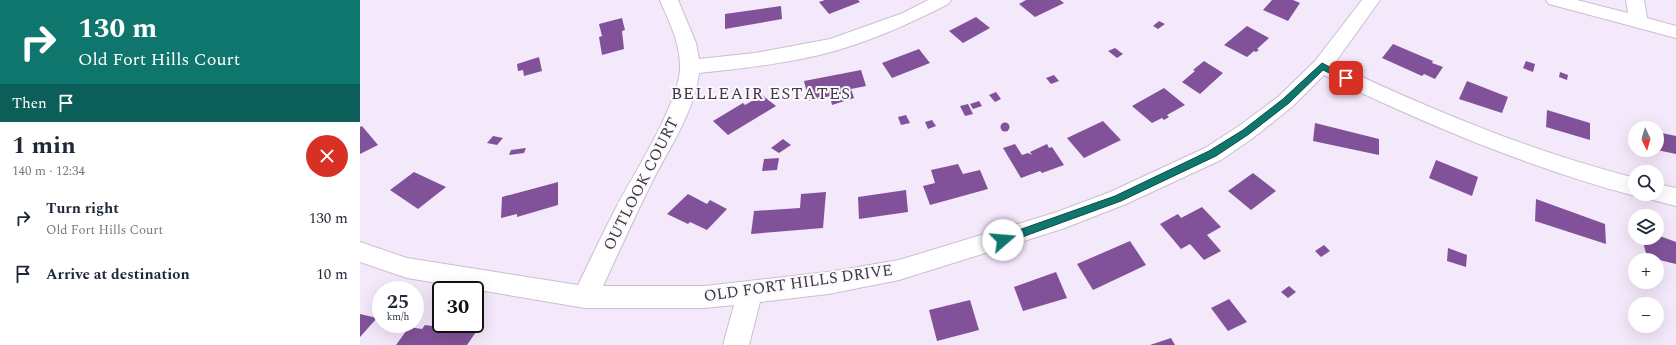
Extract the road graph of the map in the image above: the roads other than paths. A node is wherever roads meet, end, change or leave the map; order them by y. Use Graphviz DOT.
graph roads {
  1 [pos="670,0"];
  2 [pos="942,0"];
  3 [pos="1371,0"];
  4 [pos="1555,0"];
  5 [pos="1635,0"];
  6 [pos="1638,22"];
  7 [pos="1676,32"];
  8 [pos="1322,66"];
  9 [pos="690,67"];
  10 [pos="1628,185"];
  11 [pos="1664,195"];
  12 [pos="1676,198"];
  13 [pos="360,252"];
  14 [pos="750,292"];
  15 [pos="585,297"];
  16 [pos="736,345"];
  1 -- 9 [label="street, OUTLOOK COURT"];
  2 -- 9 [label="street"];
  3 -- 8 [label="street, OLD FORT HILLS DRIVE"];
  4 -- 6 [label="street"];
  5 -- 6 [label="street"];
  6 -- 7 [label="street"];
  8 -- 10 [label="street"];
  8 -- 14 [label="street, OLD FORT HILLS DRIVE"];
  9 -- 15 [label="street, OUTLOOK COURT"];
  11 -- 12 [label="street"];
  13 -- 15 [label="street, OLD FORT HILLS DRIVE"];
  14 -- 15 [label="street, OLD FORT HILLS DRIVE"];
  14 -- 16 [label="street"];
}
